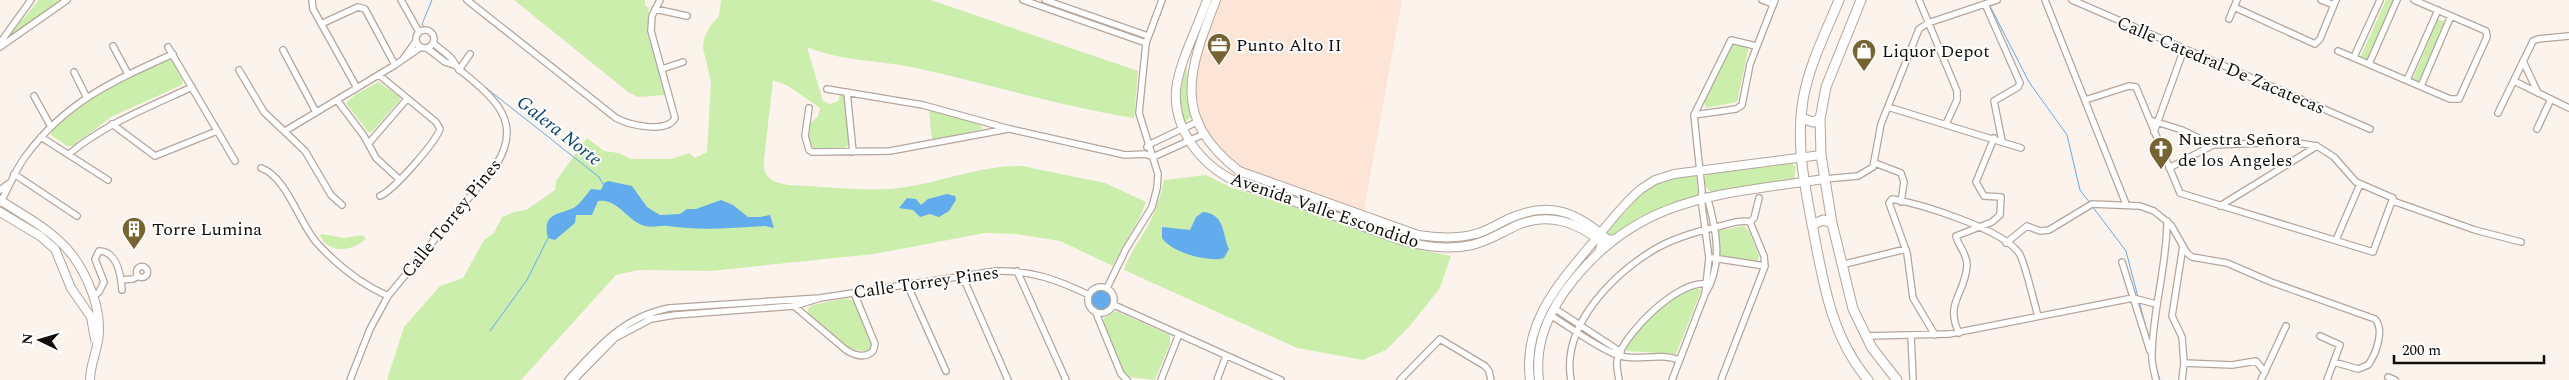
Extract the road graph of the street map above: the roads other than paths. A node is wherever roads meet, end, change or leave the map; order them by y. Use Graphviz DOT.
graph roads {
  1 [pos="31,0"];
  2 [pos="67,0"];
  3 [pos="312,0"];
  4 [pos="401,0"];
  5 [pos="467,0"];
  6 [pos="660,0"];
  7 [pos="1023,0"];
  8 [pos="1045,0"];
  9 [pos="1162,0"];
  10 [pos="1207,0"];
  11 [pos="1216,0"];
  12 [pos="1762,0"];
  13 [pos="1840,0"];
  14 [pos="1861,0"];
  15 [pos="1919,0"];
  16 [pos="1997,0"];
  17 [pos="2045,0"];
  18 [pos="2072,0"];
  19 [pos="2237,0"];
  20 [pos="2321,0"];
  21 [pos="2380,0"];
  22 [pos="2397,0"];
  23 [pos="2414,0"];
  24 [pos="1774,2"];
  25 [pos="2335,3"];
  26 [pos="1985,4"];
  27 [pos="2234,8"];
  28 [pos="656,9"];
  29 [pos="2438,10"];
  30 [pos="1206,14"];
  31 [pos="687,16"];
  32 [pos="2450,16"];
  33 [pos="2229,19"];
  34 [pos="1928,23"];
  35 [pos="321,24"];
  36 [pos="419,32"];
  37 [pos="1148,36"];
  38 [pos="2569,36"];
  39 [pos="416,41"];
  40 [pos="0,43"];
  41 [pos="433,43"];
  42 [pos="1146,43"];
  43 [pos="113,46"];
  44 [pos="1756,46"];
  45 [pos="168,47"];
  46 [pos="0,48"];
  47 [pos="424,48"];
  48 [pos="2184,49"];
  49 [pos="282,50"];
  50 [pos="2338,51"];
  51 [pos="173,54"];
  52 [pos="470,54"];
  53 [pos="2354,57"];
  54 [pos="403,59"];
  55 [pos="2523,61"];
  56 [pos="683,62"];
  57 [pos="2369,64"];
  58 [pos="454,65"];
  59 [pos="395,66"];
  60 [pos="662,69"];
  61 [pos="239,70"];
  62 [pos="460,70"];
  63 [pos="74,72"];
  64 [pos="128,74"];
  65 [pos="379,75"];
  66 [pos="2407,80"];
  67 [pos="2514,81"];
  68 [pos="2421,86"];
  69 [pos="192,87"];
  70 [pos="357,88"];
  71 [pos="827,89"];
  72 [pos="847,92"];
  73 [pos="2539,93"];
  74 [pos="34,96"];
  75 [pos="86,96"];
  76 [pos="407,99"];
  77 [pos="337,100"];
  78 [pos="2085,100"];
  79 [pos="2552,100"];
  80 [pos="1888,106"];
  81 [pos="809,108"];
  82 [pos="2569,108"];
  83 [pos="316,112"];
  84 [pos="2498,113"];
  85 [pos="1694,115"];
  86 [pos="1801,118"];
  87 [pos="1820,119"];
  88 [pos="2150,120"];
  89 [pos="1198,121"];
  90 [pos="2159,122"];
  91 [pos="112,124"];
  92 [pos="1946,124"];
  93 [pos="50,125"];
  94 [pos="1183,128"];
  95 [pos="1010,129"];
  96 [pos="2370,129"];
  97 [pos="2537,129"];
  98 [pos="217,131"];
  99 [pos="285,131"];
  100 [pos="2154,132"];
  101 [pos="1204,134"];
  102 [pos="41,136"];
  103 [pos="1994,138"];
  104 [pos="2002,141"];
  105 [pos="1189,142"];
  106 [pos="369,143"];
  107 [pos="1148,145"];
  108 [pos="2213,145"];
  109 [pos="2317,146"];
  110 [pos="2020,148"];
  111 [pos="853,152"];
  112 [pos="68,154"];
  113 [pos="1145,154"];
  114 [pos="1821,155"];
  115 [pos="1152,157"];
  116 [pos="1801,157"];
  117 [pos="235,160"];
  118 [pos="1874,165"];
  119 [pos="261,168"];
  120 [pos="2169,168"];
  121 [pos="1700,169"];
  122 [pos="14,174"];
  123 [pos="1824,179"];
  124 [pos="108,180"];
  125 [pos="400,180"];
  126 [pos="1804,182"];
  127 [pos="8,184"];
  128 [pos="2360,184"];
  129 [pos="0,190"];
  130 [pos="1703,195"];
  131 [pos="380,196"];
  132 [pos="1760,198"];
  133 [pos="2393,199"];
  134 [pos="0,202"];
  135 [pos="1901,202"];
  136 [pos="2126,204"];
  137 [pos="342,205"];
  138 [pos="2220,206"];
  139 [pos="0,212"];
  140 [pos="77,216"];
  141 [pos="2166,221"];
  142 [pos="1750,222"];
  143 [pos="1832,223"];
  144 [pos="1607,225"];
  145 [pos="1812,225"];
  146 [pos="1980,226"];
  147 [pos="1594,227"];
  148 [pos="1714,228"];
  149 [pos="1586,230"];
  150 [pos="1706,230"];
  151 [pos="1599,236"];
  152 [pos="1614,240"];
  153 [pos="2336,240"];
  154 [pos="2521,242"];
  155 [pos="2006,243"];
  156 [pos="1590,246"];
  157 [pos="2183,246"];
  158 [pos="1906,249"];
  159 [pos="1600,252"];
  160 [pos="1709,258"];
  161 [pos="1717,259"];
  162 [pos="2122,262"];
  163 [pos="78,265"];
  164 [pos="1841,265"];
  165 [pos="1765,266"];
  166 [pos="1017,271"];
  167 [pos="65,273"];
  168 [pos="962,275"];
  169 [pos="138,276"];
  170 [pos="121,280"];
  171 [pos="907,284"];
  172 [pos="1708,284"];
  173 [pos="1107,288"];
  174 [pos="122,290"];
  175 [pos="854,292"];
  176 [pos="1089,294"];
  177 [pos="388,296"];
  178 [pos="93,297"];
  179 [pos="820,298"];
  180 [pos="2132,298"];
  181 [pos="79,300"];
  182 [pos="2156,304"];
  183 [pos="1114,305"];
  184 [pos="794,306"];
  185 [pos="1552,312"];
  186 [pos="1096,313"];
  187 [pos="2038,316"];
  188 [pos="1580,324"];
  189 [pos="2286,326"];
  190 [pos="1577,332"];
  191 [pos="1959,333"];
  192 [pos="1179,334"];
  193 [pos="1934,335"];
  194 [pos="1865,336"];
  195 [pos="1911,336"];
  196 [pos="2320,336"];
  197 [pos="96,348"];
  198 [pos="1621,354"];
  199 [pos="2151,355"];
  200 [pos="1226,356"];
  201 [pos="1679,360"];
  202 [pos="2184,362"];
  203 [pos="2334,362"];
  204 [pos="946,371"];
  205 [pos="2265,372"];
  206 [pos="2388,377"];
  207 [pos="1913,378"];
  208 [pos="1277,379"];
  209 [pos="1403,379"];
  210 [pos="90,380"];
  211 [pos="350,380"];
  212 [pos="568,380"];
  213 [pos="574,380"];
  214 [pos="1008,380"];
  215 [pos="1066,380"];
  216 [pos="1127,380"];
  217 [pos="1161,380"];
  218 [pos="1217,380"];
  219 [pos="1492,380"];
  220 [pos="1530,380"];
  221 [pos="1539,380"];
  222 [pos="1571,380"];
  223 [pos="1619,380"];
  224 [pos="1672,380"];
  225 [pos="1721,380"];
  226 [pos="1868,380"];
  227 [pos="1897,380"];
  228 [pos="2156,380"];
  229 [pos="2182,380"];
  230 [pos="2261,380"];
  231 [pos="2327,380"];
  232 [pos="2395,380"];
  1 -- 40 [label="street"];
  2 -- 46 [label="street"];
  3 -- 35 [label="street"];
  4 -- 36 [label="street"];
  5 -- 60 [label="street"];
  6 -- 28 [label="street"];
  7 -- 42 [label="street"];
  8 -- 37 [label="street"];
  9 -- 37 [label="street"];
  10 -- 30 [label="main road, Avenida Valle Escondido"];
  11 -- 30 [label="main road, Avenida Valle Escondido"];
  12 -- 24 [label="street"];
  13 -- 86 [label="main road"];
  14 -- 87 [label="main road"];
  15 -- 34 [label="street"];
  16 -- 26 [label="street"];
  17 -- 78 [label="street"];
  18 -- 48 [label="street, Calle Catedral De Zacatecas"];
  19 -- 27 [label="street"];
  20 -- 25 [label="street"];
  21 -- 53 [label="street"];
  22 -- 57 [label="street"];
  23 -- 29 [label="street"];
  24 -- 44 [label="street"];
  25 -- 27 [label="street"];
  26 -- 34 [label="street"];
  26 -- 104 [label="street"];
  27 -- 33 [label="street"];
  28 -- 31 [label="street"];
  28 -- 60 [label="street"];
  29 -- 32 [label="street"];
  29 -- 66 [label="street"];
  30 -- 89 [label="main road, Avenida Valle Escondido"];
  30 -- 94 [label="main road, Avenida Valle Escondido"];
  32 -- 68 [label="street"];
  32 -- 68 [label="street"];
  34 -- 80 [label="street"];
  34 -- 92 [label="street"];
  35 -- 59 [label="street"];
  35 -- 70 [label="street"];
  36 -- 39 [label="street"];
  36 -- 41 [label="street"];
  37 -- 42 [label="street"];
  38 -- 55 [label="street"];
  39 -- 47 [label="street"];
  39 -- 54 [label="street"];
  41 -- 47 [label="street"];
  41 -- 58 [label="street, Calle Torrey Pines"];
  42 -- 107 [label="street"];
  43 -- 64 [label="street"];
  44 -- 85 [label="street"];
  44 -- 85 [label="street"];
  45 -- 51 [label="street"];
  47 -- 54 [label="street"];
  47 -- 58 [label="street, Calle Torrey Pines"];
  48 -- 90 [label="street"];
  48 -- 96 [label="street, Calle Catedral De Zacatecas"];
  49 -- 83 [label="street"];
  50 -- 53 [label="street"];
  51 -- 64 [label="street"];
  51 -- 69 [label="street"];
  52 -- 62 [label="street"];
  53 -- 57 [label="street"];
  54 -- 59 [label="street"];
  55 -- 67 [label="street"];
  55 -- 73 [label="street"];
  56 -- 60 [label="street"];
  57 -- 66 [label="street"];
  58 -- 62 [label="street, Calle Torrey Pines"];
  59 -- 65 [label="street"];
  61 -- 99 [label="street"];
  62 -- 177 [label="street, Calle Torrey Pines"];
  63 -- 75 [label="street"];
  64 -- 75 [label="street"];
  65 -- 70 [label="street"];
  65 -- 76 [label="street"];
  66 -- 68 [label="street"];
  67 -- 73 [label="street"];
  67 -- 84 [label="street"];
  69 -- 91 [label="street"];
  69 -- 98 [label="street"];
  70 -- 77 [label="street"];
  71 -- 72 [label="street"];
  72 -- 95 [label="street"];
  72 -- 111 [label="street"];
  73 -- 79 [label="street"];
  74 -- 93 [label="street"];
  75 -- 93 [label="street"];
  76 -- 106 [label="street"];
  76 -- 125 [label="street"];
  77 -- 83 [label="street"];
  77 -- 106 [label="street"];
  78 -- 88 [label="street"];
  78 -- 136 [label="street"];
  79 -- 82 [label="street"];
  79 -- 97 [label="street"];
  80 -- 92 [label="street"];
  80 -- 118 [label="street"];
  81 -- 111 [label="street"];
  83 -- 99 [label="street"];
  85 -- 121 [label="street"];
  86 -- 87 [label="main road"];
  86 -- 116 [label="main road"];
  87 -- 114 [label="main road"];
  88 -- 90 [label="street"];
  88 -- 100 [label="street"];
  89 -- 94 [label="street"];
  89 -- 101 [label="main road, Avenida Valle Escondido"];
  90 -- 100 [label="street"];
  90 -- 108 [label="street"];
  91 -- 98 [label="street"];
  91 -- 112 [label="street"];
  92 -- 103 [label="street"];
  93 -- 102 [label="street"];
  94 -- 105 [label="main road, Avenida Valle Escondido"];
  94 -- 107 [label="street"];
  95 -- 111 [label="street"];
  95 -- 113 [label="street"];
  98 -- 117 [label="street"];
  99 -- 137 [label="street"];
  100 -- 120 [label="street"];
  101 -- 105 [label="street"];
  101 -- 147 [label="main road, Avenida Valle Escondido"];
  102 -- 112 [label="street"];
  102 -- 122 [label="street"];
  103 -- 104 [label="street"];
  103 -- 146 [label="street"];
  104 -- 110 [label="street"];
  105 -- 115 [label="street"];
  105 -- 149 [label="main road, Avenida Valle Escondido"];
  106 -- 125 [label="street"];
  107 -- 113 [label="street"];
  107 -- 115 [label="street"];
  108 -- 109 [label="street"];
  108 -- 120 [label="street"];
  109 -- 128 [label="street"];
  109 -- 138 [label="street"];
  112 -- 124 [label="street"];
  113 -- 115 [label="street"];
  114 -- 116 [label="main road"];
  114 -- 123 [label="main road"];
  115 -- 173 [label="street"];
  116 -- 121 [label="main road"];
  116 -- 126 [label="main road"];
  118 -- 123 [label="street"];
  118 -- 135 [label="street"];
  119 -- 177 [label="street"];
  120 -- 138 [label="street"];
  121 -- 130 [label="street"];
  121 -- 144 [label="main road"];
  122 -- 127 [label="street"];
  122 -- 140 [label="street"];
  123 -- 126 [label="main road"];
  123 -- 143 [label="main road"];
  125 -- 131 [label="street"];
  126 -- 130 [label="main road"];
  126 -- 145 [label="main road"];
  127 -- 129 [label="street"];
  127 -- 134 [label="street"];
  128 -- 133 [label="street"];
  128 -- 153 [label="street"];
  130 -- 148 [label="street"];
  130 -- 150 [label="street"];
  130 -- 152 [label="main road"];
  132 -- 142 [label="street"];
  133 -- 153 [label="street"];
  133 -- 154 [label="street"];
  134 -- 163 [label="main road"];
  135 -- 146 [label="street"];
  135 -- 158 [label="street"];
  136 -- 141 [label="street"];
  136 -- 155 [label="street"];
  138 -- 153 [label="street"];
  139 -- 167 [label="main road"];
  141 -- 157 [label="street"];
  141 -- 182 [label="street"];
  142 -- 148 [label="street"];
  142 -- 165 [label="street"];
  143 -- 145 [label="main road"];
  143 -- 164 [label="main road"];
  144 -- 147 [label="main road"];
  144 -- 151 [label="main road"];
  145 -- 226 [label="main road"];
  146 -- 155 [label="street"];
  146 -- 191 [label="street"];
  147 -- 151 [label="main road, Avenida Valle Escondido"];
  148 -- 150 [label="street"];
  148 -- 161 [label="street"];
  149 -- 151 [label="main road, Avenida Valle Escondido"];
  149 -- 156 [label="main road"];
  150 -- 160 [label="street"];
  150 -- 188 [label="street"];
  151 -- 152 [label="main road, Avenida Valle Escondido"];
  151 -- 156 [label="main road"];
  151 -- 159 [label="main road"];
  152 -- 159 [label="main road"];
  155 -- 187 [label="street"];
  156 -- 220 [label="main road"];
  157 -- 202 [label="street"];
  157 -- 203 [label="street"];
  158 -- 164 [label="street"];
  158 -- 193 [label="street"];
  159 -- 185 [label="main road"];
  160 -- 161 [label="street"];
  160 -- 172 [label="street"];
  161 -- 165 [label="street"];
  161 -- 172 [label="street"];
  162 -- 180 [label="street"];
  163 -- 167 [label="main road"];
  163 -- 178 [label="main road"];
  164 -- 194 [label="main road"];
  165 -- 225 [label="street"];
  166 -- 168 [label="street, Calle Torrey Pines"];
  166 -- 176 [label="street, Calle Torrey Pines"];
  166 -- 215 [label="street"];
  167 -- 181 [label="main road"];
  168 -- 171 [label="street, Calle Torrey Pines"];
  168 -- 214 [label="street"];
  169 -- 170 [label="street"];
  170 -- 174 [label="street"];
  170 -- 178 [label="street"];
  171 -- 175 [label="street, Calle Torrey Pines"];
  171 -- 204 [label="street"];
  172 -- 198 [label="street"];
  172 -- 201 [label="street"];
  173 -- 176 [label="street"];
  173 -- 183 [label="street"];
  175 -- 179 [label="street, Calle Torrey Pines"];
  175 -- 184 [label="street"];
  176 -- 186 [label="street"];
  177 -- 211 [label="street, Calle Torrey Pines"];
  178 -- 181 [label="main road"];
  178 -- 197 [label="main road"];
  179 -- 184 [label="street, Calle Torrey Pines"];
  179 -- 212 [label="street, Calle Torrey Pines"];
  180 -- 182 [label="street"];
  180 -- 187 [label="street"];
  180 -- 199 [label="street"];
  181 -- 197 [label="main road"];
  182 -- 199 [label="street"];
  183 -- 186 [label="street"];
  183 -- 192 [label="street"];
  184 -- 213 [label="street, Calle Torrey Pines"];
  185 -- 188 [label="street"];
  185 -- 190 [label="street"];
  185 -- 221 [label="main road"];
  186 -- 216 [label="street"];
  187 -- 191 [label="street"];
  188 -- 190 [label="street"];
  188 -- 198 [label="street"];
  189 -- 205 [label="street"];
  190 -- 198 [label="street"];
  190 -- 222 [label="street"];
  191 -- 193 [label="street"];
  192 -- 200 [label="street"];
  192 -- 217 [label="street"];
  193 -- 195 [label="street"];
  194 -- 195 [label="street"];
  194 -- 227 [label="main road"];
  195 -- 207 [label="street"];
  196 -- 203 [label="street"];
  197 -- 210 [label="main road"];
  198 -- 201 [label="street"];
  198 -- 223 [label="street"];
  199 -- 228 [label="street"];
  200 -- 208 [label="street"];
  200 -- 218 [label="street"];
  201 -- 224 [label="street"];
  202 -- 205 [label="street"];
  202 -- 229 [label="street"];
  203 -- 231 [label="street"];
  205 -- 230 [label="street"];
  206 -- 232 [label="street"];
  209 -- 219 [label="street"];
}
